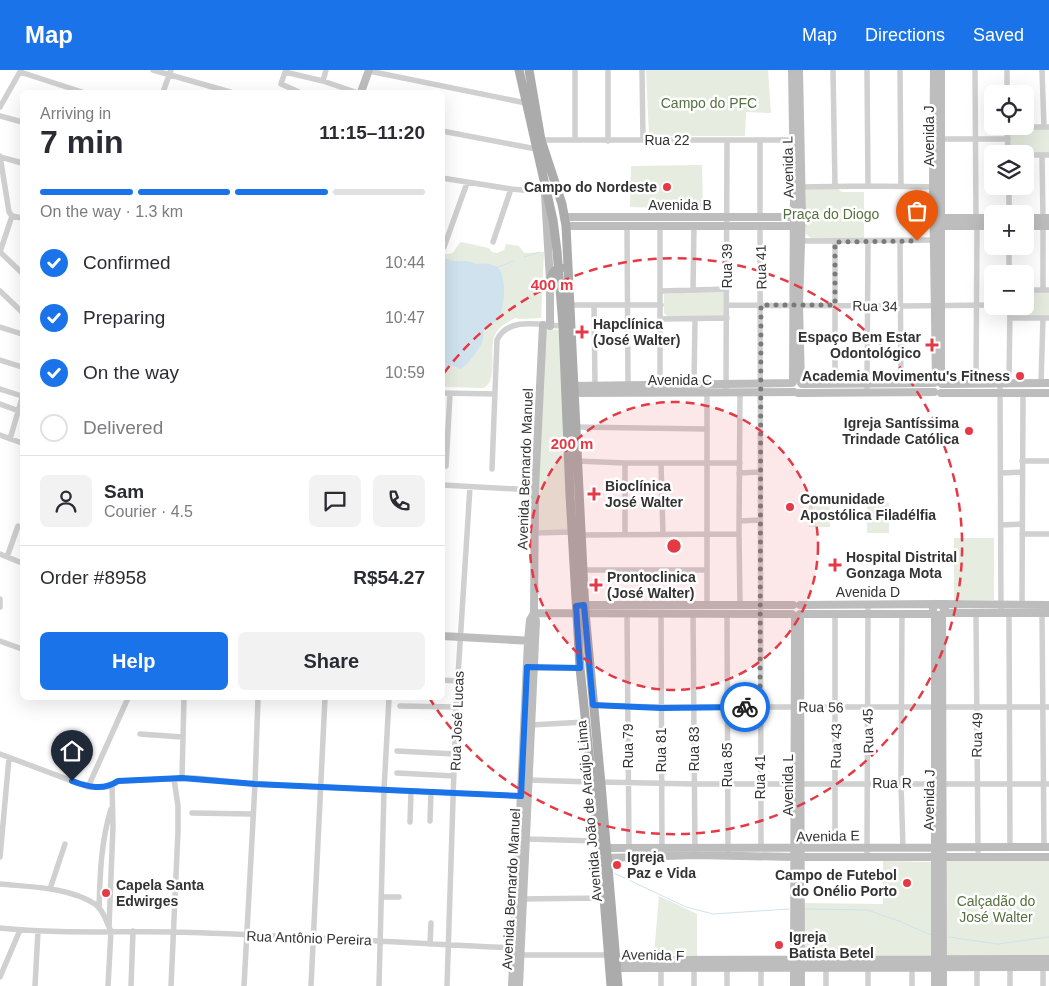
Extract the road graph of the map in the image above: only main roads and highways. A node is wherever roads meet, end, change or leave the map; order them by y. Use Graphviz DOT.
graph roads {
  1 [pos="519,70"];
  2 [pos="528,70"];
  3 [pos="540,145"];
  4 [pos="557,251"];
  5 [pos="568,251"];
  6 [pos="558,268"];
  7 [pos="569,270"];
  8 [pos="550,281"];
  9 [pos="569,389"];
  10 [pos="577,534"];
  11 [pos="581,609"];
  12 [pos="596,782"];
  13 [pos="613,960"];
  14 [pos="611,986"];
  15 [pos="618,986"];
  1 -- 3 [label="main road, Avenida João de Araújo Lima"];
  2 -- 3 [label="main road, Avenida João de Araújo Lima"];
  3 -- 4 [label="main road, Avenida João de Araújo Lima"];
  3 -- 5 [label="main road, Avenida João de Araújo Lima"];
  4 -- 5 [label="main road"];
  4 -- 6 [label="main road, Avenida João de Araújo Lima"];
  5 -- 7 [label="main road, Avenida João de Araújo Lima"];
  6 -- 7 [label="main road"];
  6 -- 8 [label="main road"];
  6 -- 9 [label="main road, Avenida João de Araújo Lima"];
  7 -- 9 [label="main road, Avenida João de Araújo Lima"];
  9 -- 10 [label="main road, Avenida João de Araújo Lima"];
  9 -- 10 [label="main road, Avenida João de Araújo Lima"];
  10 -- 11 [label="main road, Avenida João de Araújo Lima"];
  10 -- 11 [label="main road, Avenida João de Araújo Lima"];
  11 -- 12 [label="main road, Avenida João de Araújo Lima"];
  11 -- 12 [label="main road, Avenida João de Araújo Lima"];
  12 -- 13 [label="main road, Avenida João de Araújo Lima"];
  12 -- 13 [label="main road, Avenida João de Araújo Lima"];
  13 -- 14 [label="main road, Avenida João de Araújo Lima"];
  13 -- 15 [label="main road, Avenida João de Araújo Lima"];
}
